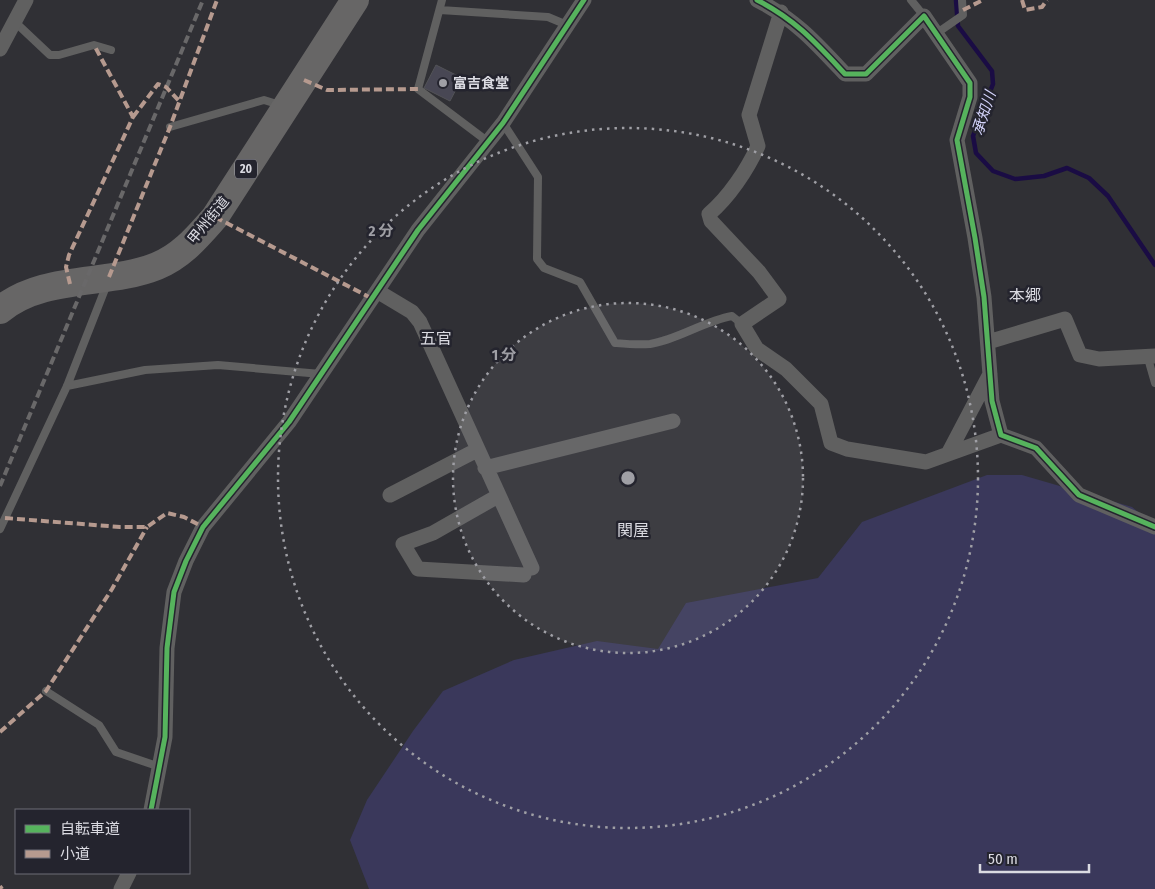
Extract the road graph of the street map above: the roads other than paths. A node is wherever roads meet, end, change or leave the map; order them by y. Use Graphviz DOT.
graph roads {
  1 [pos="26,0"];
  2 [pos="355,0"];
  3 [pos="442,0"];
  4 [pos="584,0"];
  5 [pos="757,0"];
  6 [pos="911,0"];
  7 [pos="962,0"];
  8 [pos="440,10"];
  9 [pos="781,12"];
  10 [pos="924,16"];
  11 [pos="14,22"];
  12 [pos="567,26"];
  13 [pos="937,33"];
  14 [pos="0,49"];
  15 [pos="111,50"];
  16 [pos="287,107"];
  17 [pos="503,123"];
  18 [pos="170,127"];
  19 [pos="487,141"];
  20 [pos="90,280"];
  21 [pos="377,291"];
  22 [pos="0,310"];
  23 [pos="742,324"];
  24 [pos="988,342"];
  25 [pos="1151,356"];
  26 [pos="323,374"];
  27 [pos="990,374"];
  28 [pos="1155,382"];
  29 [pos="67,386"];
  30 [pos="672,421"];
  31 [pos="1001,435"];
  32 [pos="477,450"];
  33 [pos="948,454"];
  34 [pos="485,468"];
  35 [pos="390,495"];
  36 [pos="498,496"];
  37 [pos="1155,527"];
  38 [pos="0,528"];
  39 [pos="46,691"];
  40 [pos="160,767"];
  41 [pos="151,809"];
  42 [pos="128,874"];
  43 [pos="121,889"];
  1 -- 11 [label="street"];
  2 -- 16 [label="highway, 甲州街道 / 20"];
  3 -- 8 [label="lane"];
  4 -- 12 [label="street"];
  5 -- 9 [label="street"];
  6 -- 10 [label="lane"];
  7 -- 13 [label="lane"];
  8 -- 12 [label="lane"];
  8 -- 19 [label="lane"];
  9 -- 10 [label="street"];
  9 -- 23 [label="street"];
  10 -- 13 [label="street"];
  11 -- 14 [label="street"];
  11 -- 15 [label="lane"];
  12 -- 17 [label="street"];
  13 -- 24 [label="street"];
  16 -- 18 [label="lane"];
  16 -- 20 [label="highway, 甲州街道 / 20"];
  17 -- 19 [label="street"];
  17 -- 23 [label="lane"];
  19 -- 21 [label="street"];
  20 -- 22 [label="highway, 甲州街道 / 20"];
  20 -- 29 [label="lane"];
  21 -- 26 [label="street"];
  21 -- 32 [label="street"];
  23 -- 33 [label="street"];
  24 -- 25 [label="street"];
  24 -- 27 [label="street"];
  25 -- 28 [label="lane"];
  26 -- 29 [label="lane"];
  26 -- 40 [label="street"];
  27 -- 31 [label="street"];
  27 -- 33 [label="street"];
  29 -- 38 [label="lane"];
  30 -- 34 [label="street"];
  31 -- 33 [label="street"];
  31 -- 37 [label="street"];
  32 -- 34 [label="street"];
  32 -- 35 [label="street"];
  34 -- 36 [label="street"];
  36 -- 36 [label="street"];
  39 -- 40 [label="lane"];
  40 -- 41 [label="street"];
  42 -- 43 [label="street"];
}
